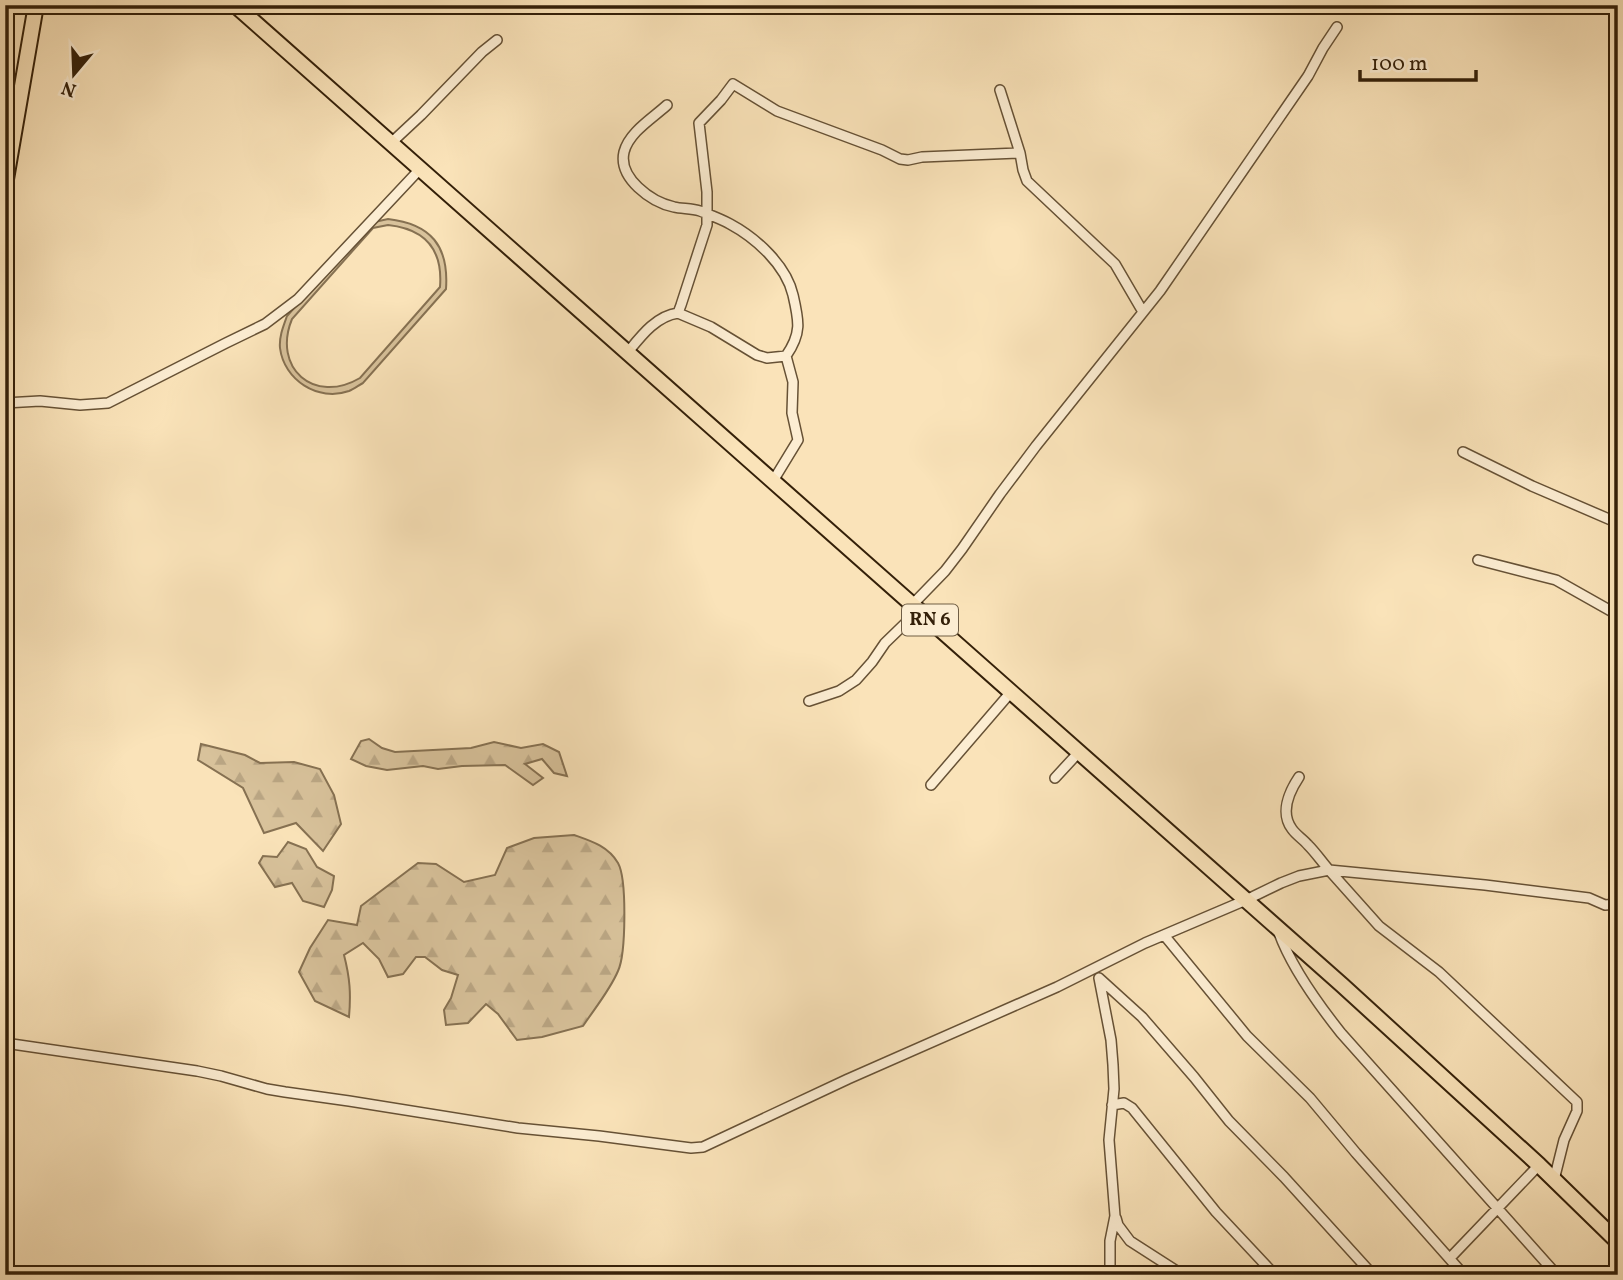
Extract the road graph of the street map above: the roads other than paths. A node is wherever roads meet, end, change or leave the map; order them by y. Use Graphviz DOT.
graph roads {
  1 [pos="36,5"];
  2 [pos="235,5"];
  3 [pos="1337,27"];
  4 [pos="497,40"];
  5 [pos="1000,90"];
  6 [pos="667,105"];
  7 [pos="391,143"];
  8 [pos="1020,153"];
  9 [pos="420,169"];
  10 [pos="5,186"];
  11 [pos="707,215"];
  12 [pos="1143,312"];
  13 [pos="678,313"];
  14 [pos="628,352"];
  15 [pos="786,356"];
  16 [pos="5,403"];
  17 [pos="1463,452"];
  18 [pos="773,481"];
  19 [pos="1618,523"];
  20 [pos="1478,560"];
  21 [pos="916,607"];
  22 [pos="1618,615"];
  23 [pos="1012,692"];
  24 [pos="809,701"];
  25 [pos="1079,751"];
  26 [pos="1299,777"];
  27 [pos="1055,778"];
  28 [pos="931,785"];
  29 [pos="1329,870"];
  30 [pos="1245,900"];
  31 [pos="1618,904"];
  32 [pos="1277,928"];
  33 [pos="1164,935"];
  34 [pos="1096,967"];
  35 [pos="1099,978"];
  36 [pos="5,1043"];
  37 [pos="1112,1105"];
  38 [pos="1539,1166"];
  39 [pos="1554,1180"];
  40 [pos="1498,1209"];
  41 [pos="1115,1216"];
  42 [pos="1110,1241"];
  43 [pos="1130,1241"];
  44 [pos="1618,1242"];
  45 [pos="1450,1258"];
  46 [pos="1461,1273"];
  47 [pos="1110,1275"];
  48 [pos="1183,1275"];
  49 [pos="1275,1275"];
  50 [pos="1373,1275"];
  51 [pos="1557,1275"];
  1 -- 10 [label="main road"];
  2 -- 7 [label="main road, RN 6"];
  3 -- 12 [label="street"];
  4 -- 7 [label="street"];
  5 -- 8 [label="street"];
  6 -- 11 [label="street"];
  7 -- 9 [label="main road, RN 6"];
  8 -- 11 [label="street"];
  8 -- 12 [label="street"];
  9 -- 14 [label="main road, RN 6"];
  9 -- 16 [label="street"];
  11 -- 13 [label="street"];
  11 -- 15 [label="street"];
  12 -- 21 [label="street"];
  13 -- 14 [label="street"];
  13 -- 15 [label="street"];
  14 -- 18 [label="main road, RN 6"];
  15 -- 18 [label="street"];
  17 -- 19 [label="street"];
  18 -- 21 [label="main road, RN 6"];
  20 -- 22 [label="street"];
  21 -- 23 [label="main road, RN 6"];
  21 -- 24 [label="street"];
  23 -- 25 [label="main road, RN 6"];
  23 -- 28 [label="street"];
  25 -- 27 [label="street"];
  25 -- 30 [label="main road, RN 6"];
  26 -- 29 [label="street"];
  29 -- 30 [label="street"];
  29 -- 31 [label="street"];
  29 -- 39 [label="street"];
  30 -- 32 [label="main road, RN 6"];
  30 -- 33 [label="street"];
  32 -- 38 [label="main road, RN 6"];
  32 -- 40 [label="street"];
  33 -- 34 [label="street"];
  33 -- 45 [label="street"];
  34 -- 35 [label="street"];
  34 -- 36 [label="street"];
  35 -- 37 [label="street"];
  35 -- 50 [label="street"];
  37 -- 41 [label="street"];
  37 -- 49 [label="street"];
  38 -- 39 [label="main road, RN 6"];
  38 -- 40 [label="street"];
  39 -- 44 [label="main road, RN 6"];
  40 -- 45 [label="street"];
  40 -- 51 [label="street"];
  41 -- 42 [label="street"];
  41 -- 43 [label="street"];
  42 -- 43 [label="street"];
  42 -- 47 [label="street"];
  43 -- 48 [label="street"];
  45 -- 46 [label="street"];
}
